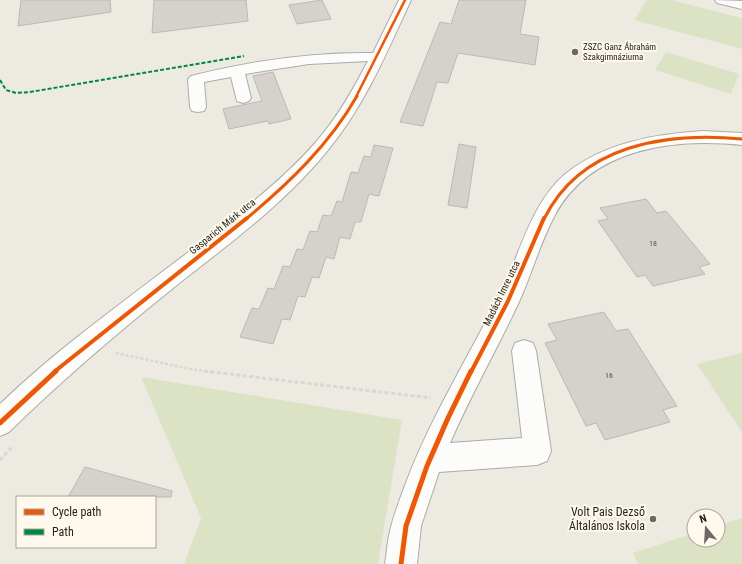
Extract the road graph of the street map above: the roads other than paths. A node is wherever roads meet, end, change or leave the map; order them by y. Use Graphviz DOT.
graph roads {
  1 [pos="405,0"];
  2 [pos="721,0"];
  3 [pos="742,5"];
  4 [pos="377,56"];
  5 [pos="237,71"];
  6 [pos="243,98"];
  7 [pos="198,107"];
  8 [pos="742,139"];
  9 [pos="524,351"];
  10 [pos="0,423"];
  11 [pos="429,459"];
  12 [pos="401,564"];
  1 -- 4 [label="street, Gasparich Márk utca"];
  2 -- 3 [label="street"];
  4 -- 5 [label="street"];
  4 -- 10 [label="street, Gasparich Márk utca"];
  5 -- 6 [label="street"];
  5 -- 7 [label="street"];
  8 -- 11 [label="street, Madách Imre utca"];
  9 -- 11 [label="street"];
  11 -- 12 [label="street, Madách Imre utca"];
}
